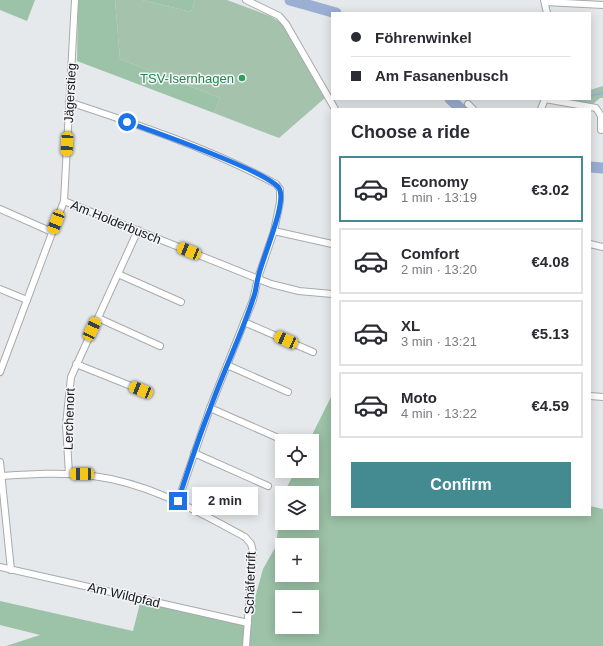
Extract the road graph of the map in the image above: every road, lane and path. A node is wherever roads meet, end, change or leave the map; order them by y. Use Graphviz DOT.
graph roads {
  1 [pos="75,0"];
  2 [pos="246,0"];
  3 [pos="545,1"];
  4 [pos="603,5"];
  5 [pos="547,12"];
  6 [pos="551,100"];
  7 [pos="69,102"];
  8 [pos="468,104"];
  9 [pos="334,108"];
  10 [pos="473,108"];
  11 [pos="601,130"];
  12 [pos="64,201"];
  13 [pos="0,208"];
  14 [pos="138,230"];
  15 [pos="274,231"];
  16 [pos="52,232"];
  17 [pos="331,244"];
  18 [pos="591,244"];
  19 [pos="603,247"];
  20 [pos="118,274"];
  21 [pos="258,278"];
  22 [pos="0,289"];
  23 [pos="331,294"];
  24 [pos="27,300"];
  25 [pos="180,302"];
  26 [pos="98,318"];
  27 [pos="244,322"];
  28 [pos="160,346"];
  29 [pos="313,352"];
  30 [pos="76,364"];
  31 [pos="227,365"];
  32 [pos="0,372"];
  33 [pos="141,390"];
  34 [pos="288,392"];
  35 [pos="591,396"];
  36 [pos="603,397"];
  37 [pos="210,408"];
  38 [pos="275,437"];
  39 [pos="194,453"];
  40 [pos="0,462"];
  41 [pos="69,474"];
  42 [pos="2,476"];
  43 [pos="268,486"];
  44 [pos="178,501"];
  45 [pos="0,567"];
  46 [pos="11,570"];
  47 [pos="248,623"];
  48 [pos="246,646"];
  1 -- 7 [label="street, Jägerstieg"];
  2 -- 9 [label="street"];
  3 -- 4 [label="street"];
  3 -- 5 [label="street"];
  6 -- 11 [label="street"];
  7 -- 12 [label="street, Jägerstieg"];
  7 -- 15 [label="street"];
  8 -- 10 [label="street"];
  12 -- 14 [label="street, Am Holderbusch"];
  12 -- 16 [label="street, Jägerstieg"];
  13 -- 16 [label="street"];
  14 -- 20 [label="street, Lerchenort"];
  14 -- 21 [label="street, Am Holderbusch"];
  15 -- 17 [label="street"];
  15 -- 21 [label="street"];
  16 -- 24 [label="street, Jägerstieg"];
  18 -- 19 [label="street"];
  20 -- 25 [label="street"];
  20 -- 26 [label="street, Lerchenort"];
  21 -- 23 [label="street, Am Holderbusch"];
  21 -- 27 [label="street"];
  22 -- 24 [label="street"];
  24 -- 32 [label="street, Jägerstieg"];
  26 -- 28 [label="street"];
  26 -- 30 [label="street, Lerchenort"];
  27 -- 29 [label="street"];
  27 -- 31 [label="street"];
  30 -- 33 [label="street"];
  30 -- 41 [label="street, Lerchenort"];
  31 -- 34 [label="street"];
  31 -- 37 [label="street"];
  35 -- 36 [label="street"];
  37 -- 38 [label="street"];
  37 -- 39 [label="street"];
  39 -- 43 [label="street"];
  39 -- 44 [label="street"];
  40 -- 42 [label="street"];
  41 -- 42 [label="street, Schäfertrift"];
  41 -- 44 [label="street, Schäfertrift"];
  42 -- 46 [label="street"];
  44 -- 47 [label="street, Schäfertrift"];
  45 -- 46 [label="street, Am Wildpfad"];
  46 -- 47 [label="street, Am Wildpfad"];
  47 -- 48 [label="street"];
}
